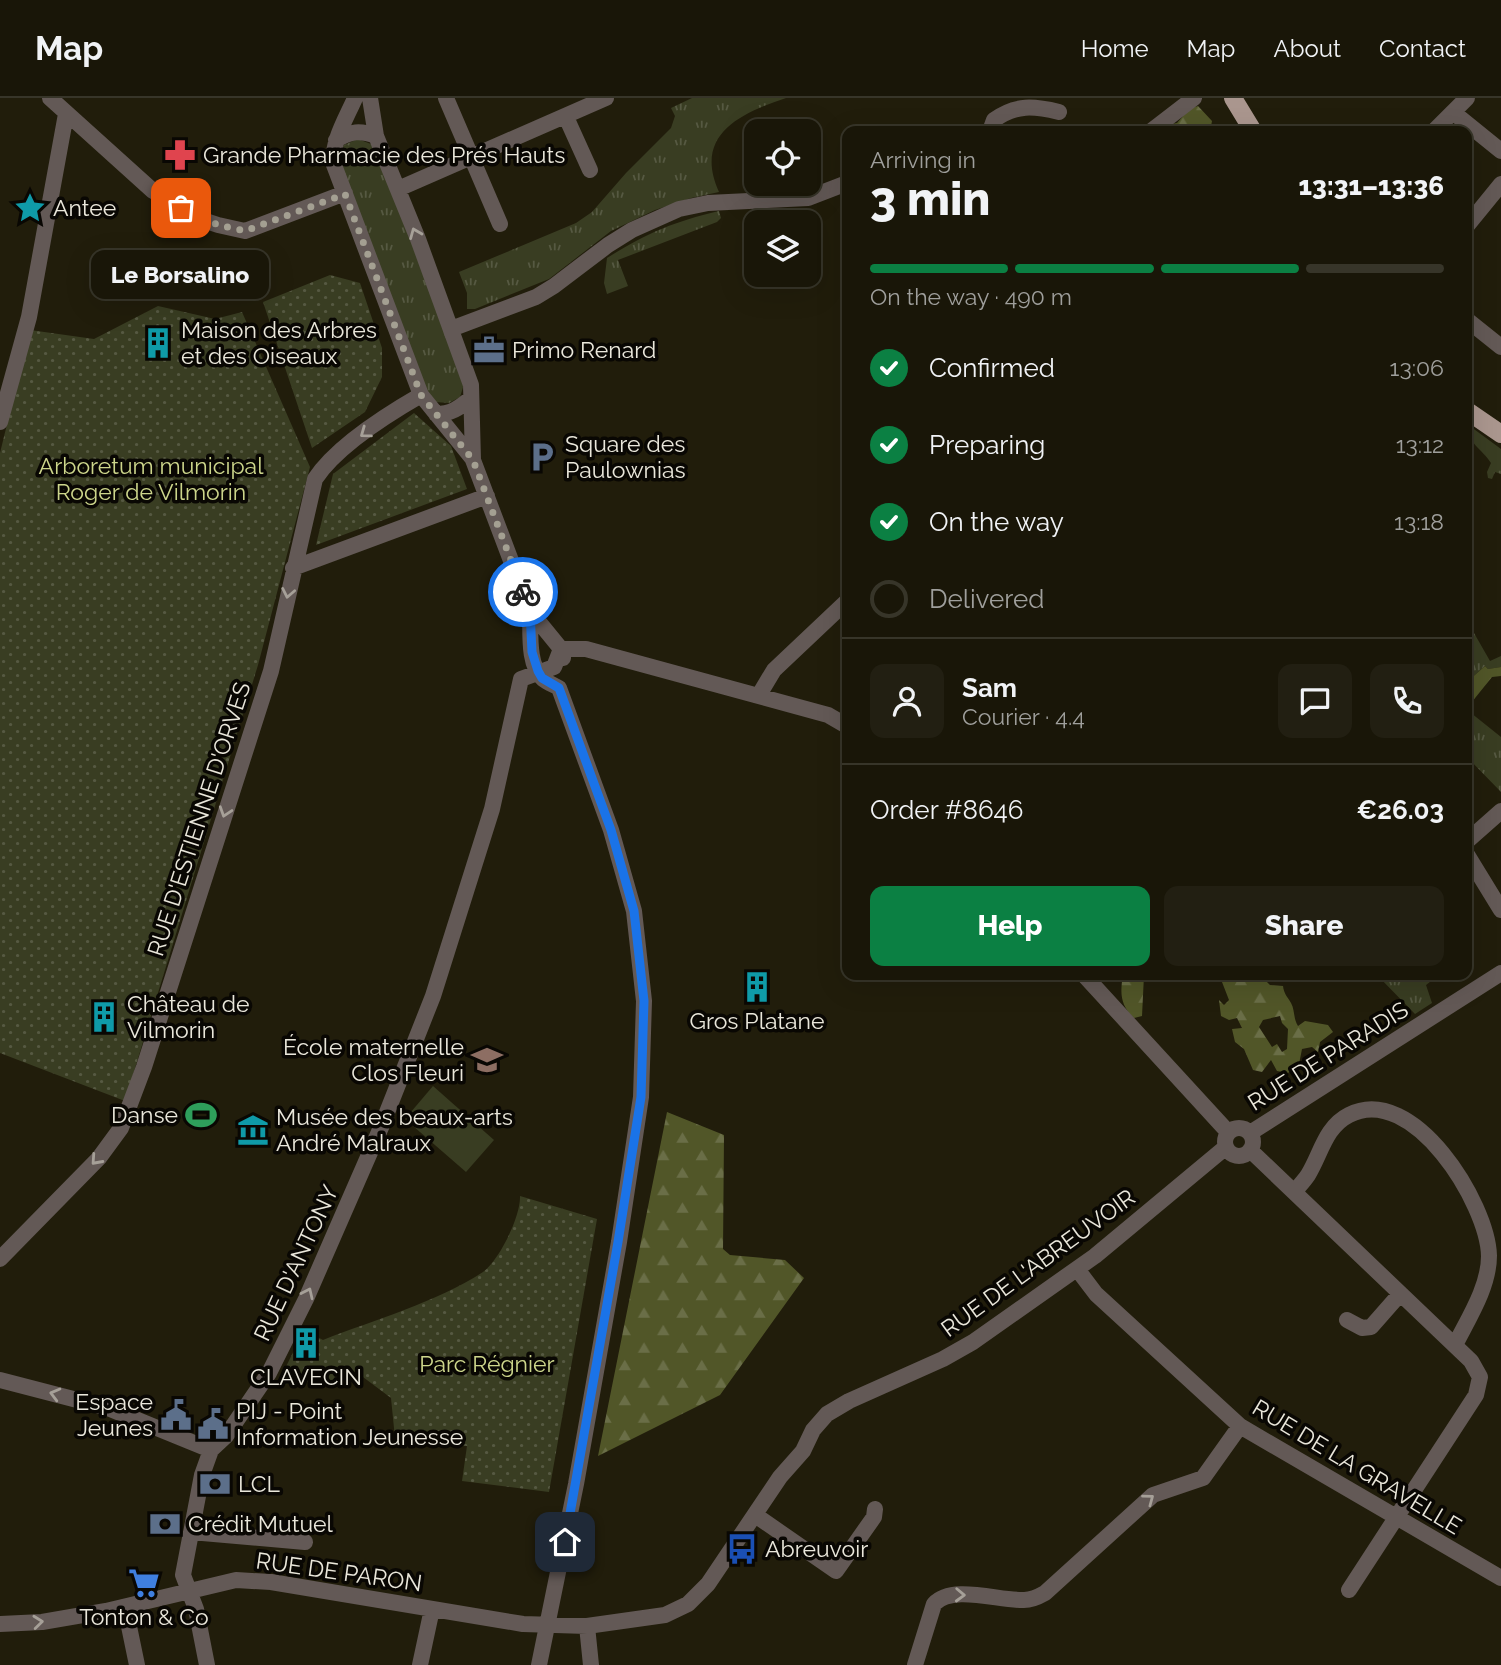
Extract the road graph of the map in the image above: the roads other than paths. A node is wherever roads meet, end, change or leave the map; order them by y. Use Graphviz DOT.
graph roads {
  1 [pos="50,98"];
  2 [pos="355,98"];
  3 [pos="370,98"];
  4 [pos="446,98"];
  5 [pos="606,98"];
  6 [pos="1194,98"];
  7 [pos="1233,98"];
  8 [pos="1467,98"];
  9 [pos="1059,112"];
  10 [pos="1454,113"];
  11 [pos="66,114"];
  12 [pos="566,117"];
  13 [pos="992,126"];
  14 [pos="1158,126"];
  15 [pos="1250,126"];
  16 [pos="1439,126"];
  17 [pos="1470,126"];
  18 [pos="1472,128"];
  19 [pos="376,136"];
  20 [pos="336,140"];
  21 [pos="1501,151"];
  22 [pos="472,158"];
  23 [pos="590,170"];
  24 [pos="1501,184"];
  25 [pos="842,185"];
  26 [pos="398,189"];
  27 [pos="345,194"];
  28 [pos="1472,220"];
  29 [pos="500,224"];
  30 [pos="1472,324"];
  31 [pos="451,329"];
  32 [pos="1501,347"];
  33 [pos="421,395"];
  34 [pos="470,399"];
  35 [pos="1472,403"];
  36 [pos="436,414"];
  37 [pos="1472,414"];
  38 [pos="1501,420"];
  39 [pos="0,422"];
  40 [pos="1501,434"];
  41 [pos="473,460"];
  42 [pos="487,496"];
  43 [pos="293,568"];
  44 [pos="842,606"];
  45 [pos="530,611"];
  46 [pos="561,649"];
  47 [pos="538,671"];
  48 [pos="559,688"];
  49 [pos="759,695"];
  50 [pos="842,723"];
  51 [pos="1501,811"];
  52 [pos="1472,837"];
  53 [pos="1472,863"];
  54 [pos="1501,909"];
  55 [pos="1501,973"];
  56 [pos="1088,980"];
  57 [pos="1250,1133"];
  58 [pos="1227,1140"];
  59 [pos="1250,1150"];
  60 [pos="1295,1191"];
  61 [pos="1495,1256"];
  62 [pos="0,1259"];
  63 [pos="1077,1269"];
  64 [pos="1400,1294"];
  65 [pos="1348,1320"];
  66 [pos="1455,1345"];
  67 [pos="0,1380"];
  68 [pos="1240,1426"];
  69 [pos="211,1450"];
  70 [pos="875,1509"];
  71 [pos="755,1515"];
  72 [pos="1396,1518"];
  73 [pos="191,1532"];
  74 [pos="305,1542"];
  75 [pos="1501,1578"];
  76 [pos="1349,1590"];
  77 [pos="188,1592"];
  78 [pos="125,1607"];
  79 [pos="432,1609"];
  80 [pos="0,1624"];
  81 [pos="549,1625"];
  82 [pos="587,1626"];
  83 [pos="137,1665"];
  84 [pos="207,1665"];
  85 [pos="420,1665"];
  86 [pos="539,1665"];
  87 [pos="591,1665"];
  88 [pos="915,1665"];
  1 -- 11 [label="street"];
  2 -- 20 [label="street"];
  3 -- 19 [label="street"];
  4 -- 22 [label="street"];
  5 -- 12 [label="street"];
  6 -- 14 [label="street"];
  7 -- 15 [label="main road"];
  8 -- 10 [label="street"];
  9 -- 13 [label="street"];
  10 -- 16 [label="street"];
  10 -- 17 [label="street"];
  11 -- 27 [label="street"];
  11 -- 39 [label="street"];
  12 -- 22 [label="street"];
  12 -- 23 [label="street"];
  18 -- 21 [label="street"];
  19 -- 20 [label="street"];
  19 -- 26 [label="street"];
  20 -- 27 [label="street"];
  22 -- 26 [label="street"];
  22 -- 29 [label="street"];
  24 -- 28 [label="street"];
  25 -- 31 [label="street"];
  31 -- 26 [label="street, one-way"];
  27 -- 33 [label="street"];
  30 -- 32 [label="street"];
  31 -- 34 [label="street"];
  33 -- 36 [label="street"];
  33 -- 43 [label="street, RUE D'ESTIENNE D'ORVES, one-way"];
  34 -- 36 [label="street"];
  34 -- 41 [label="street"];
  35 -- 38 [label="main road"];
  36 -- 41 [label="street"];
  37 -- 40 [label="main road"];
  41 -- 42 [label="street"];
  42 -- 43 [label="street"];
  42 -- 45 [label="street"];
  43 -- 62 [label="street, RUE D'ESTIENNE D'ORVES, one-way"];
  44 -- 49 [label="street"];
  45 -- 46 [label="street"];
  45 -- 47 [label="street"];
  46 -- 47 [label="street"];
  46 -- 48 [label="street"];
  46 -- 49 [label="street"];
  47 -- 48 [label="street"];
  69 -- 47 [label="street, RUE D'ANTONY, one-way"];
  48 -- 81 [label="street"];
  49 -- 50 [label="street"];
  51 -- 52 [label="street"];
  53 -- 54 [label="street"];
  55 -- 57 [label="street, RUE DE PARADIS"];
  56 -- 58 [label="street"];
  57 -- 58 [label="street"];
  57 -- 59 [label="street"];
  58 -- 59 [label="street"];
  58 -- 63 [label="street, RUE DE L'ABREUVOIR"];
  59 -- 60 [label="street"];
  60 -- 61 [label="street"];
  60 -- 64 [label="street"];
  61 -- 66 [label="street"];
  63 -- 68 [label="street, RUE DE LA GRAVELLE"];
  63 -- 71 [label="street, RUE DE L'ABREUVOIR"];
  64 -- 65 [label="street"];
  64 -- 66 [label="street"];
  66 -- 72 [label="street"];
  69 -- 67 [label="street, one-way"];
  68 -- 72 [label="street, RUE DE LA GRAVELLE"];
  88 -- 68 [label="street, one-way"];
  69 -- 73 [label="street, RUE D'ANTONY"];
  70 -- 71 [label="street"];
  71 -- 82 [label="street, RUE DE L'ABREUVOIR"];
  72 -- 75 [label="street, RUE DE LA GRAVELLE"];
  72 -- 76 [label="street"];
  73 -- 74 [label="street"];
  73 -- 77 [label="street, RUE D'ANTONY"];
  77 -- 78 [label="street, RUE DE PARON"];
  77 -- 79 [label="street, RUE DE PARON"];
  77 -- 84 [label="street, RUE D'ANTONY"];
  80 -- 78 [label="street, RUE DE PARON, one-way"];
  78 -- 83 [label="street"];
  79 -- 81 [label="street, RUE DE PARON"];
  79 -- 85 [label="street"];
  81 -- 82 [label="street, RUE DE L'ABREUVOIR"];
  81 -- 86 [label="street"];
  82 -- 87 [label="street"];
}
